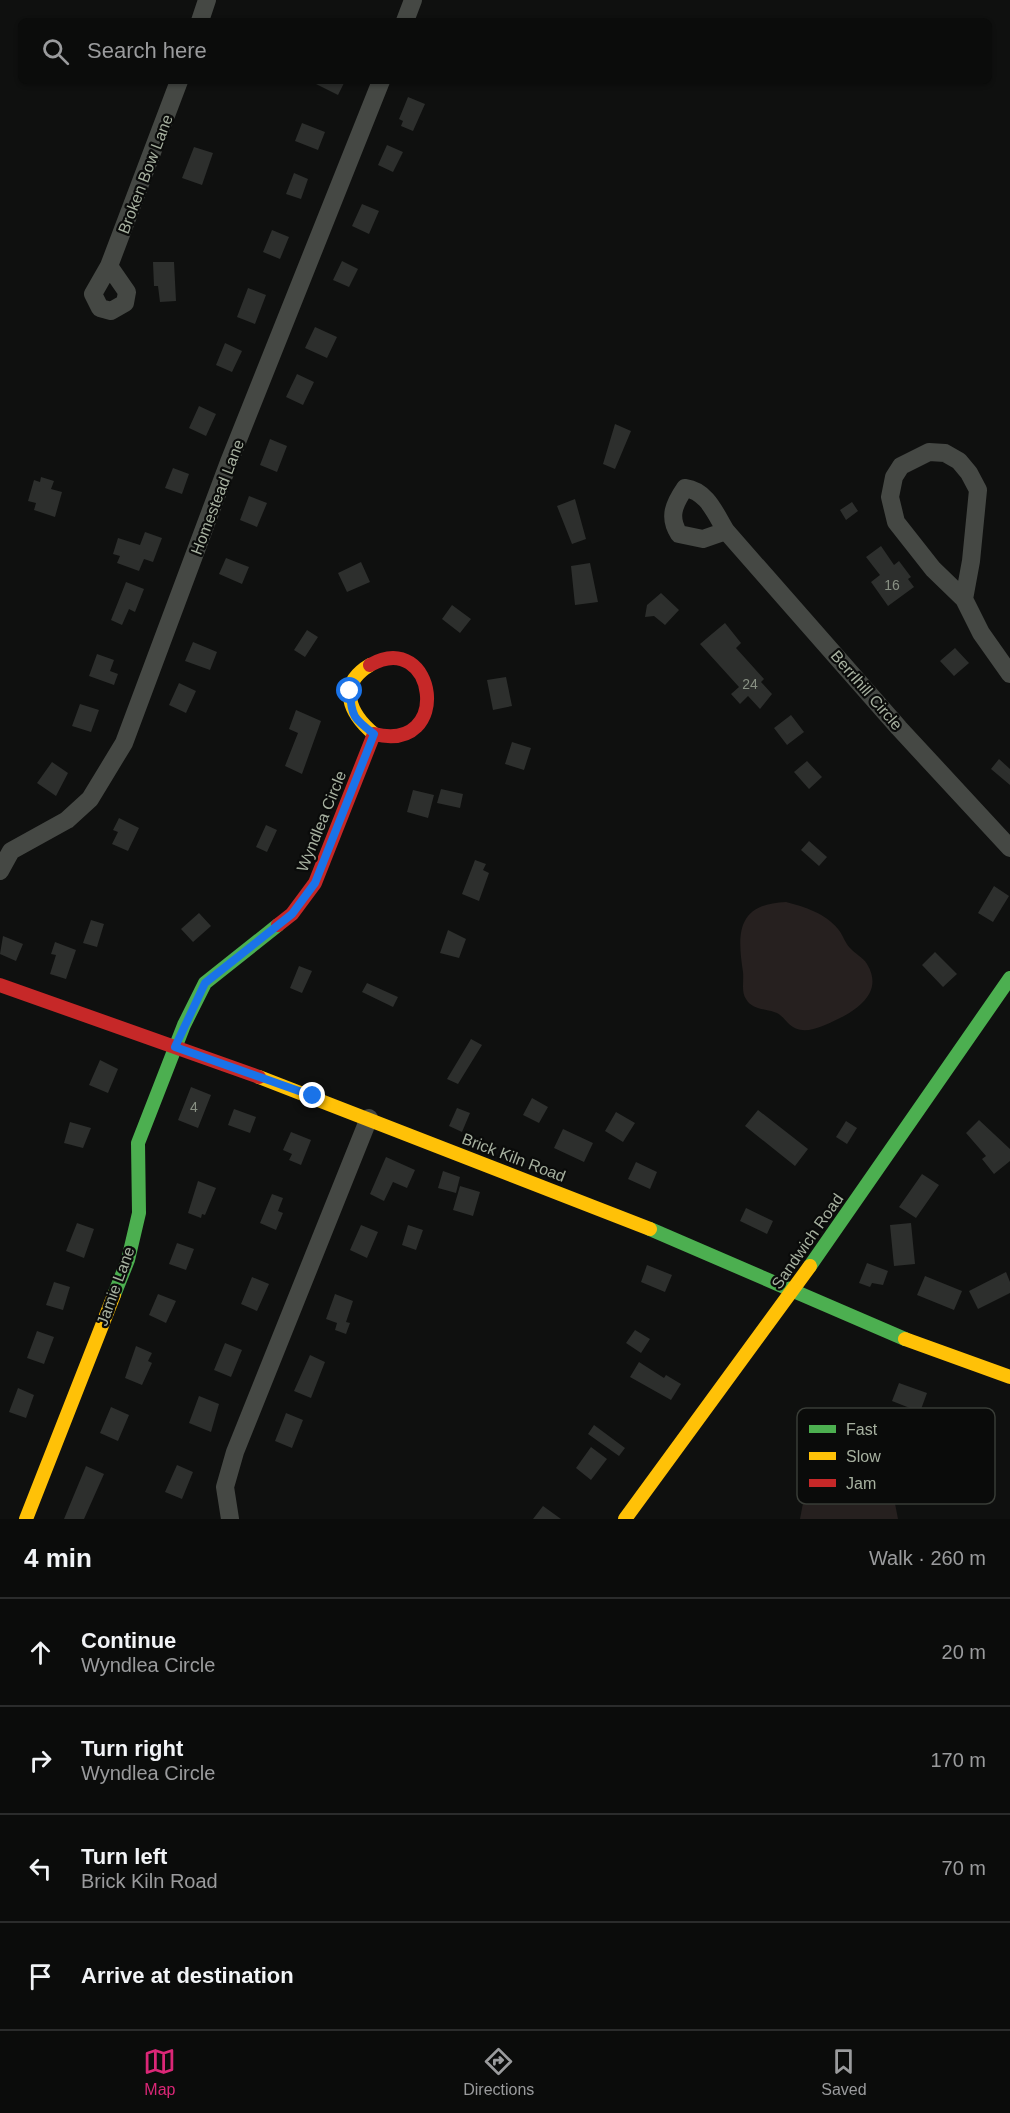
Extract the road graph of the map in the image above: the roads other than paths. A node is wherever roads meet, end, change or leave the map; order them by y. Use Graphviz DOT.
graph roads {
  1 [pos="207,0"];
  2 [pos="413,0"];
  3 [pos="201,18"];
  4 [pos="406,18"];
  5 [pos="178,84"];
  6 [pos="380,84"];
  7 [pos="109,266"];
  8 [pos="726,531"];
  9 [pos="964,599"];
  10 [pos="1010,674"];
  11 [pos="374,734"];
  12 [pos="1010,848"];
  13 [pos="0,871"];
  14 [pos="1010,978"];
  15 [pos="0,986"];
  16 [pos="175,1047"];
  17 [pos="369,1118"];
  18 [pos="794,1290"];
  19 [pos="1010,1377"];
  20 [pos="26,1519"];
  21 [pos="231,1519"];
  22 [pos="625,1519"];
  1 -- 3 [label="street"];
  2 -- 4 [label="street"];
  5 -- 7 [label="street, Broken Bow Lane"];
  6 -- 13 [label="street, Homestead Lane"];
  8 -- 12 [label="street, BerrIhill Circle"];
  9 -- 9 [label="street"];
  9 -- 10 [label="street"];
  11 -- 11 [label="main road"];
  11 -- 16 [label="main road, Wyndlea Circle"];
  14 -- 18 [label="main road, Sandwich Road"];
  15 -- 16 [label="main road, Brick Kiln Road"];
  16 -- 17 [label="main road, Brick Kiln Road"];
  16 -- 20 [label="main road, Jamie Lane"];
  17 -- 18 [label="main road, Brick Kiln Road"];
  17 -- 21 [label="street"];
  18 -- 19 [label="main road, Brick Kiln Road"];
  18 -- 22 [label="main road, Sandwich Road"];
}
